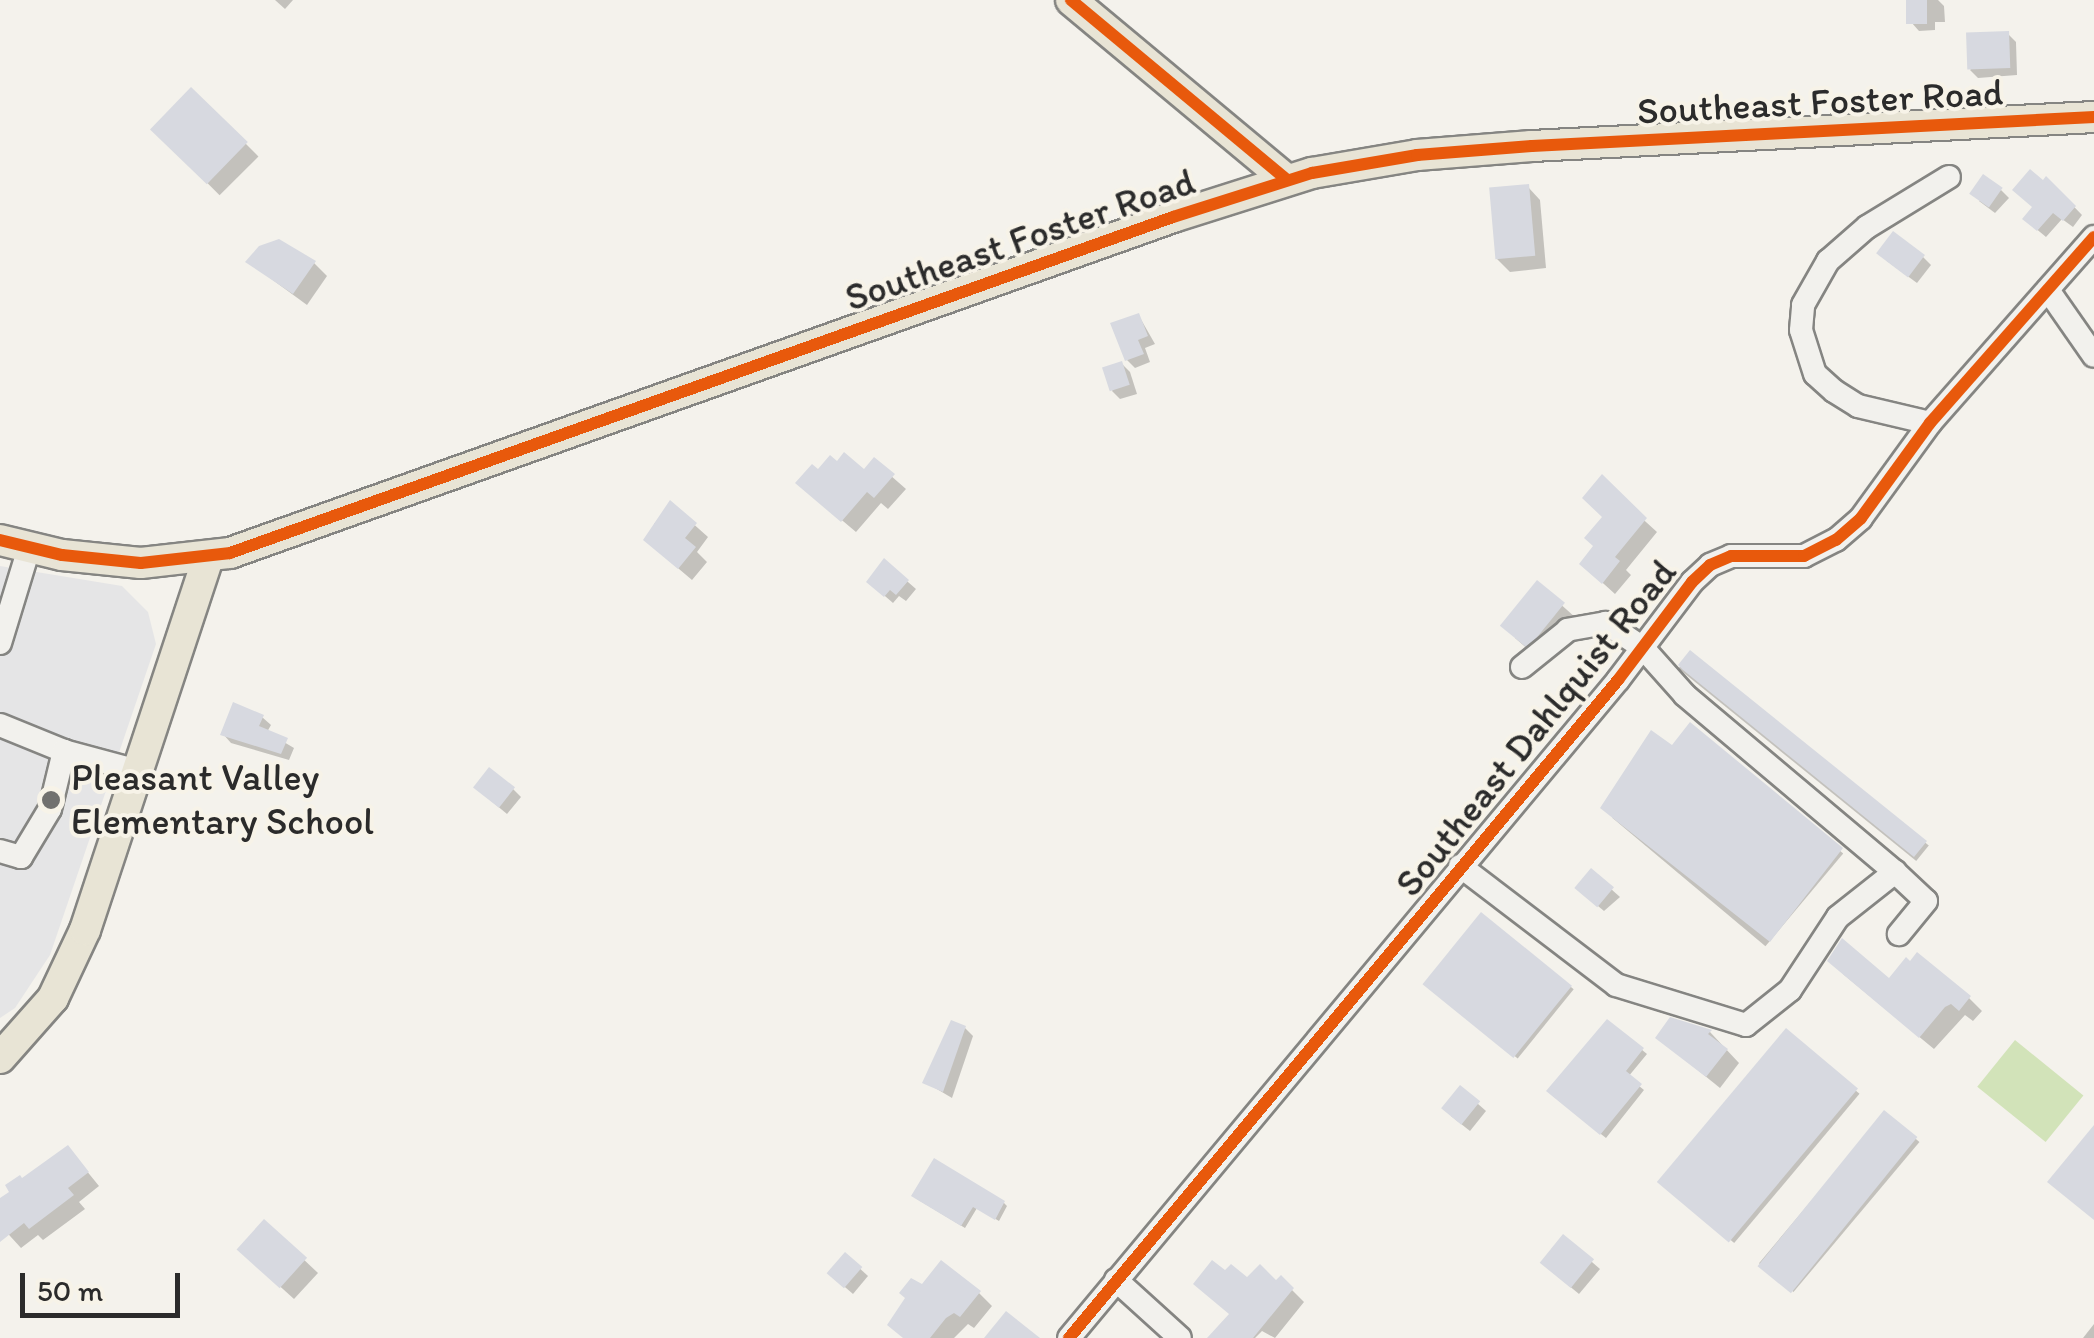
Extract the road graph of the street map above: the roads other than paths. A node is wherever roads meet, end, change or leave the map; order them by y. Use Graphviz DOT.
graph roads {
  1 [pos="1071,0"];
  2 [pos="2094,117"];
  3 [pos="1949,177"];
  4 [pos="1288,180"];
  5 [pos="2094,237"];
  6 [pos="2048,290"];
  7 [pos="2094,356"];
  8 [pos="1930,423"];
  9 [pos="14,544"];
  10 [pos="208,558"];
  11 [pos="0,643"];
  12 [pos="1643,648"];
  13 [pos="1522,667"];
  14 [pos="0,725"];
  15 [pos="64,750"];
  16 [pos="138,771"];
  17 [pos="0,851"];
  18 [pos="1460,866"];
  19 [pos="1894,872"];
  20 [pos="1899,934"];
  21 [pos="0,1058"];
  22 [pos="1116,1280"];
  23 [pos="1070,1338"];
  24 [pos="1180,1338"];
  1 -- 4 [label="main road"];
  2 -- 4 [label="main road, Southeast Foster Road"];
  3 -- 8 [label="street"];
  4 -- 10 [label="main road, Southeast Foster Road"];
  5 -- 6 [label="street, Southeast Dahlquist Road"];
  6 -- 7 [label="street"];
  6 -- 8 [label="street, Southeast Dahlquist Road"];
  8 -- 12 [label="street, Southeast Dahlquist Road"];
  9 -- 10 [label="main road, Southeast Foster Road"];
  9 -- 11 [label="street"];
  10 -- 16 [label="main road"];
  12 -- 13 [label="street"];
  12 -- 18 [label="street, Southeast Dahlquist Road"];
  12 -- 19 [label="street"];
  14 -- 15 [label="street"];
  15 -- 16 [label="street"];
  15 -- 17 [label="street"];
  16 -- 21 [label="main road"];
  18 -- 19 [label="street"];
  18 -- 22 [label="street, Southeast Dahlquist Road"];
  19 -- 20 [label="street"];
  22 -- 23 [label="street, Southeast Dahlquist Road"];
  22 -- 24 [label="street"];
}
